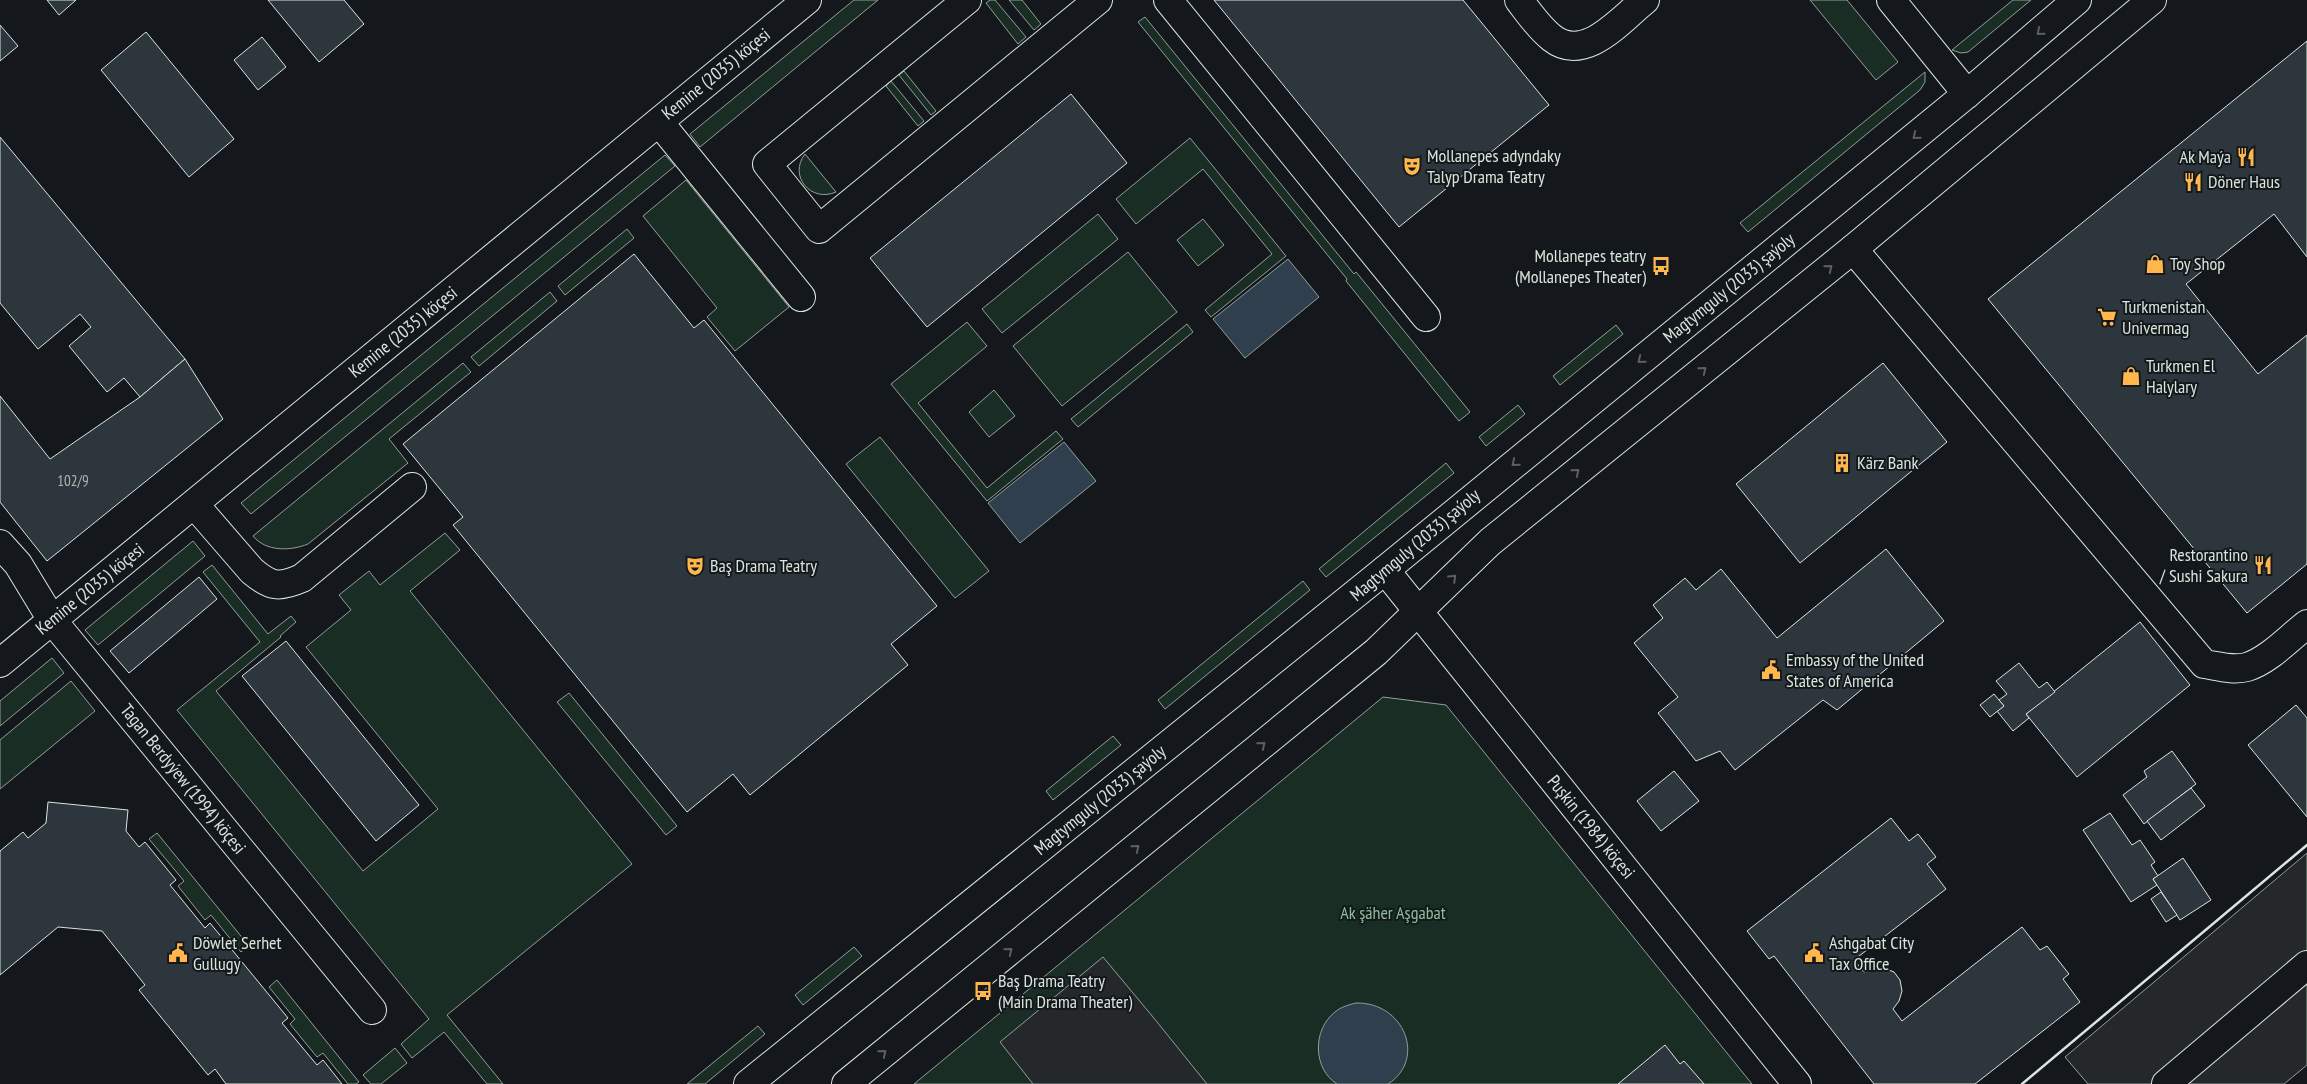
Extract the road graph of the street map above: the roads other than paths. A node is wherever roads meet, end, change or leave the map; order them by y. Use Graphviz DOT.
graph roads {
  1 [pos="807,0"];
  2 [pos="967,0"];
  3 [pos="1098,0"];
  4 [pos="1168,0"];
  5 [pos="1519,0"];
  6 [pos="1644,0"];
  7 [pos="1891,0"];
  8 [pos="2078,0"];
  9 [pos="2152,0"];
  10 [pos="1967,94"];
  11 [pos="659,122"];
  12 [pos="1853,249"];
  13 [pos="802,297"];
  14 [pos="1426,317"];
  15 [pos="412,487"];
  16 [pos="194,504"];
  17 [pos="0,544"];
  18 [pos="1385,570"];
  19 [pos="1418,611"];
  20 [pos="52,620"];
  21 [pos="2307,624"];
  22 [pos="0,663"];
  23 [pos="2306,968"];
  24 [pos="372,1010"];
  25 [pos="748,1084"];
  26 [pos="846,1084"];
  27 [pos="1797,1084"];
  28 [pos="2166,1084"];
  1 -- 11 [label="main road, Kemine (2035) köçesi"];
  2 -- 3 [label="main road"];
  4 -- 14 [label="main road"];
  5 -- 6 [label="main road"];
  7 -- 10 [label="main road"];
  8 -- 10 [label="main road, Magtymguly (2033) şaýoly, one-way"];
  9 -- 12 [label="main road"];
  10 -- 18 [label="main road, Magtymguly (2033) şaýoly, one-way"];
  11 -- 13 [label="main road"];
  11 -- 16 [label="main road, Kemine (2035) köçesi"];
  19 -- 12 [label="main road, one-way"];
  12 -- 21 [label="main road"];
  15 -- 16 [label="main road"];
  16 -- 20 [label="main road, Kemine (2035) köçesi"];
  17 -- 20 [label="main road, Tagan Berdyýew (1994) köçesi"];
  18 -- 19 [label="main road, Puşkin (1984) köçesi"];
  18 -- 25 [label="main road, Magtymguly (2033) şaýoly"];
  26 -- 19 [label="main road, one-way"];
  19 -- 27 [label="main road, Puşkin (1984) köçesi"];
  20 -- 22 [label="main road, Kemine (2035) köçesi"];
  20 -- 24 [label="main road, Tagan Berdyýew (1994) köçesi"];
  23 -- 28 [label="main road"];
}
